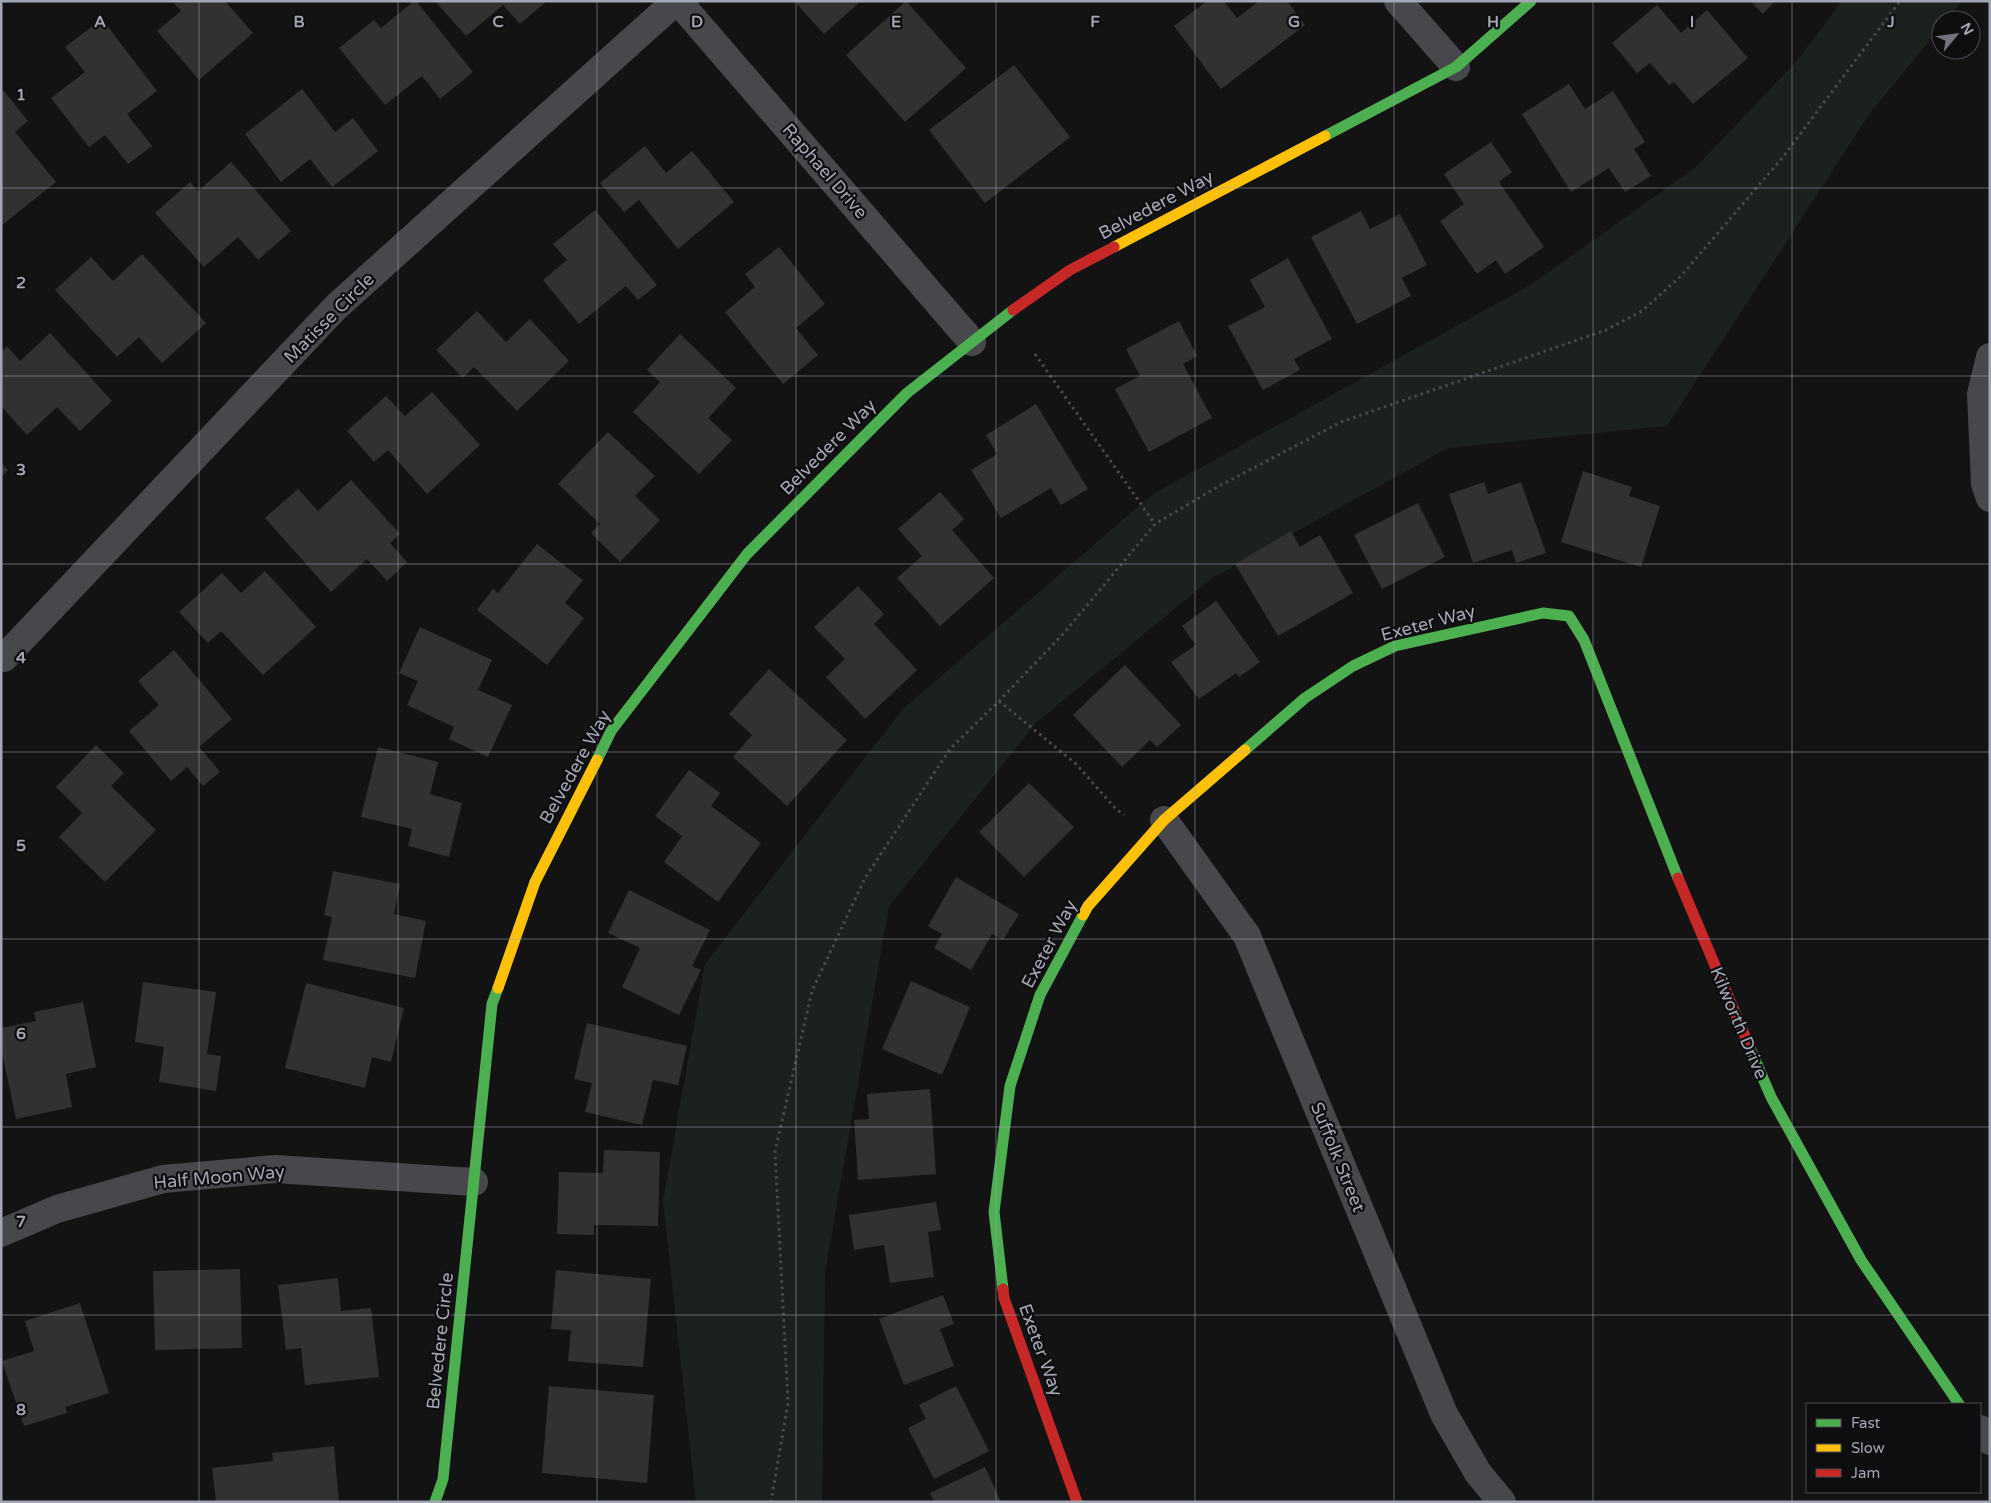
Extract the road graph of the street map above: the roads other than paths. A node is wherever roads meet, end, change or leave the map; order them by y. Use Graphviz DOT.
graph roads {
  1 [pos="677,1"];
  2 [pos="1398,1"];
  3 [pos="1531,1"];
  4 [pos="1456,67"];
  5 [pos="972,342"];
  6 [pos="1990,357"];
  7 [pos="1990,498"];
  8 [pos="1569,616"];
  9 [pos="4,658"];
  10 [pos="1164,820"];
  11 [pos="474,1182"];
  12 [pos="1,1233"];
  13 [pos="1958,1403"];
  14 [pos="1981,1430"];
  15 [pos="1990,1441"];
  16 [pos="435,1502"];
  17 [pos="1077,1502"];
  18 [pos="1502,1502"];
  1 -- 5 [label="street, Raphael Drive"];
  1 -- 9 [label="street, Matisse Circle"];
  2 -- 4 [label="street"];
  3 -- 4 [label="street, Belvedere Way"];
  4 -- 5 [label="street, Belvedere Way"];
  5 -- 11 [label="street, Belvedere Way"];
  6 -- 7 [label="street"];
  8 -- 10 [label="street, Exeter Way"];
  8 -- 13 [label="street, Kilworth Drive"];
  10 -- 17 [label="street, Exeter Way"];
  10 -- 18 [label="street, Suffolk Street"];
  11 -- 12 [label="street, Half Moon Way"];
  11 -- 16 [label="street, Belvedere Circle"];
  14 -- 15 [label="street"];
}
